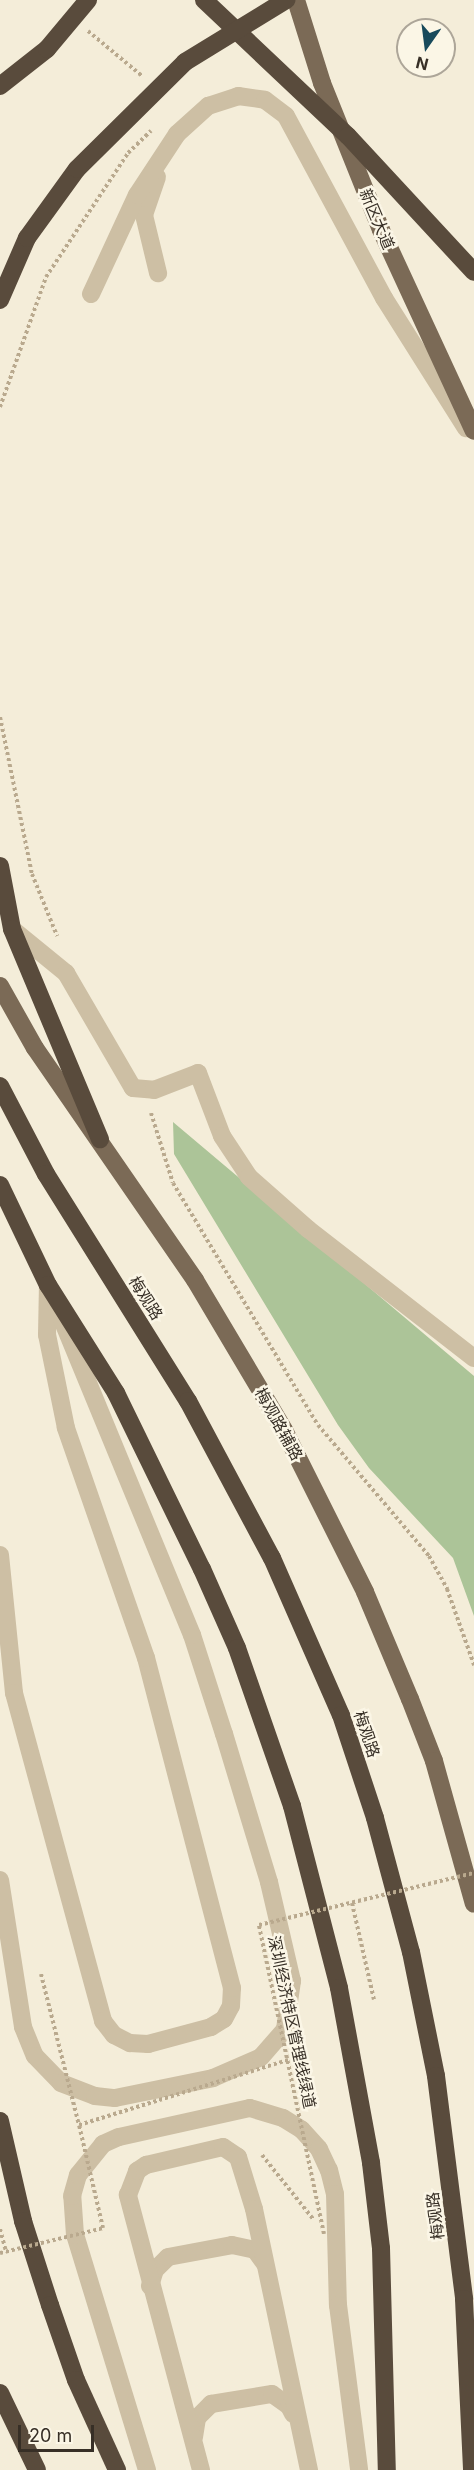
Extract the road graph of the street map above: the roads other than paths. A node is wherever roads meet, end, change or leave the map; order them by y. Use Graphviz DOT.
graph roads {
  1 [pos="88,0"];
  2 [pos="204,0"];
  3 [pos="286,0"];
  4 [pos="296,0"];
  5 [pos="0,86"];
  6 [pos="177,134"];
  7 [pos="474,272"];
  8 [pos="158,273"];
  9 [pos="91,294"];
  10 [pos="0,300"];
  11 [pos="474,431"];
  12 [pos="474,440"];
  13 [pos="0,866"];
  14 [pos="12,929"];
  15 [pos="0,986"];
  16 [pos="0,1086"];
  17 [pos="100,1139"];
  18 [pos="0,1185"];
  19 [pos="48,1285"];
  20 [pos="474,1358"];
  21 [pos="0,1555"];
  22 [pos="0,1880"];
  23 [pos="474,1904"];
  24 [pos="0,2121"];
  25 [pos="267,2268"];
  26 [pos="150,2286"];
  27 [pos="0,2393"];
  28 [pos="298,2427"];
  29 [pos="193,2443"];
  30 [pos="37,2470"];
  31 [pos="117,2470"];
  32 [pos="147,2470"];
  33 [pos="201,2470"];
  34 [pos="309,2470"];
  35 [pos="359,2470"];
  36 [pos="387,2470"];
  37 [pos="472,2470"];
  1 -- 5 [label="highway, bridge"];
  2 -- 7 [label="highway, bridge"];
  3 -- 10 [label="highway, bridge"];
  4 -- 11 [label="main road, 新区大道"];
  6 -- 8 [label="lane"];
  6 -- 9 [label="lane"];
  6 -- 12 [label="lane"];
  13 -- 14 [label="highway"];
  14 -- 17 [label="highway"];
  14 -- 20 [label="lane"];
  15 -- 17 [label="main road, 梅观路辅路"];
  16 -- 37 [label="highway, 梅观路"];
  17 -- 23 [label="main road, 梅观路辅路"];
  18 -- 19 [label="highway"];
  19 -- 21 [label="lane"];
  19 -- 22 [label="lane"];
  19 -- 36 [label="highway"];
  24 -- 31 [label="highway"];
  25 -- 26 [label="lane"];
  25 -- 26 [label="lane"];
  25 -- 28 [label="lane"];
  26 -- 29 [label="lane"];
  27 -- 30 [label="highway"];
  28 -- 29 [label="lane"];
  28 -- 34 [label="lane"];
  29 -- 33 [label="lane"];
  32 -- 35 [label="lane"];
}
